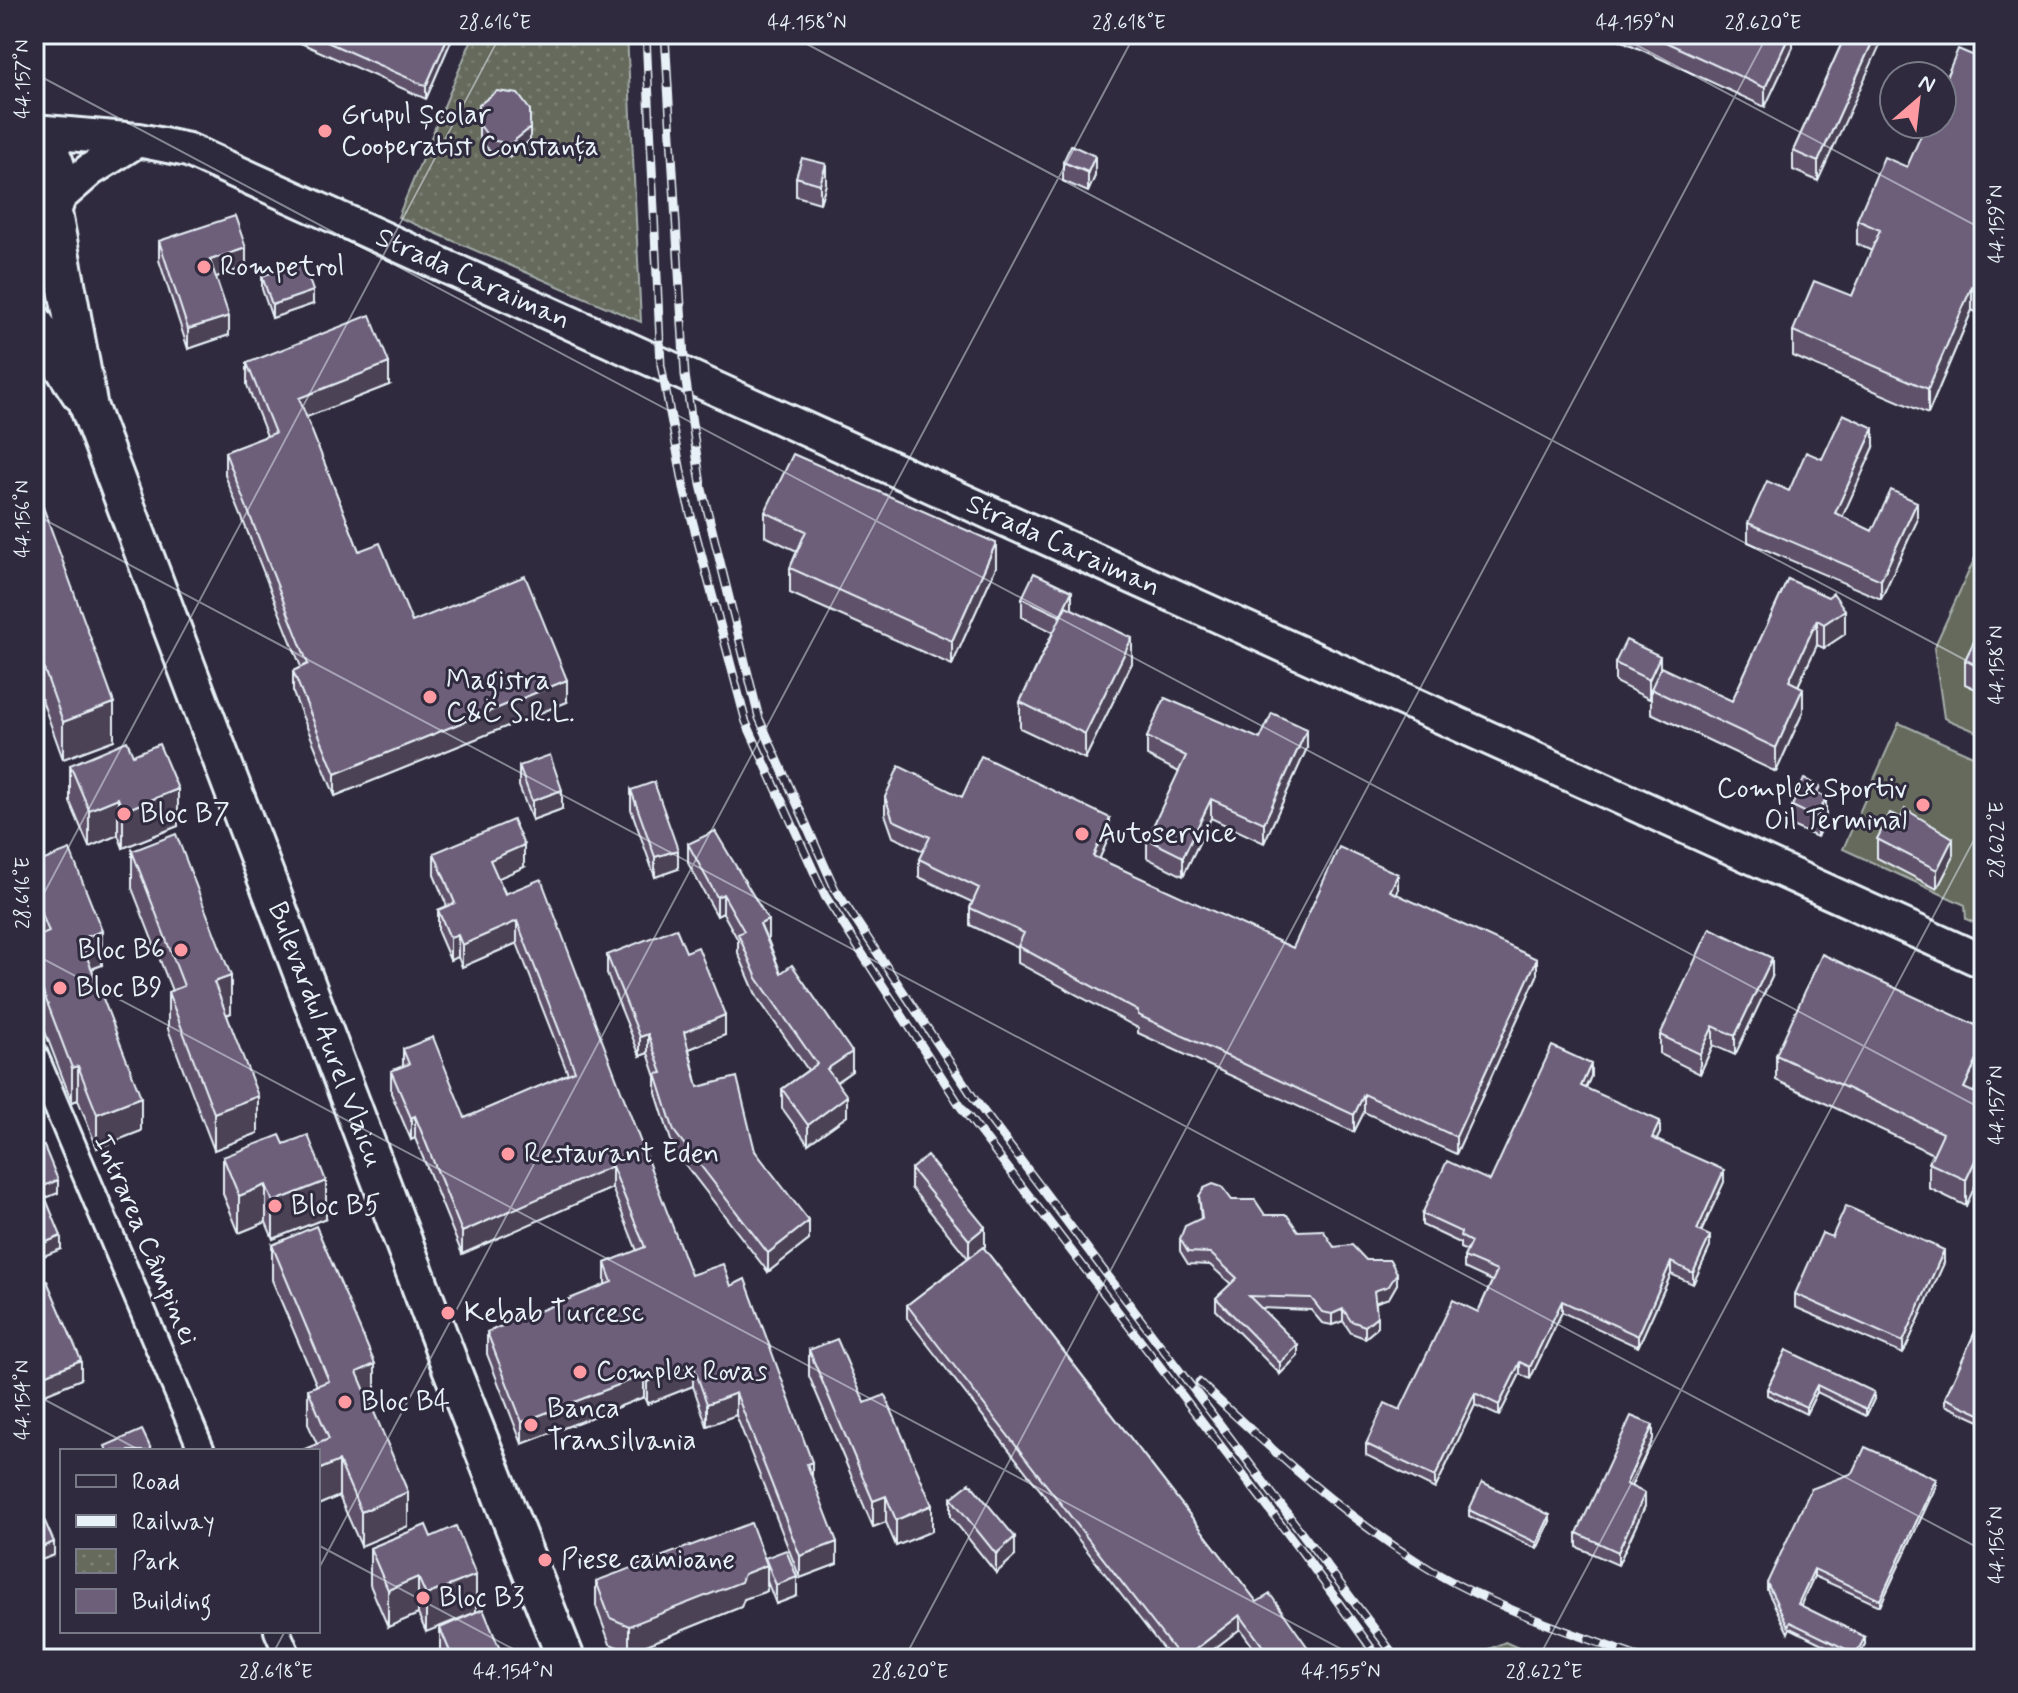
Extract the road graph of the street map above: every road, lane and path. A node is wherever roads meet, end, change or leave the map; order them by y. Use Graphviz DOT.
graph roads {
  1 [pos="34,132"];
  2 [pos="138,140"];
  3 [pos="48,215"];
  4 [pos="34,322"];
  5 [pos="89,408"];
  6 [pos="1984,962"];
  7 [pos="34,1053"];
  8 [pos="201,1449"];
  9 [pos="278,1633"];
  10 [pos="289,1659"];
  11 [pos="566,1659"];
  1 -- 2 [label="street, Strada Caraiman"];
  1 -- 3 [label="main road, Bulevardul Aurel Vlaicu"];
  2 -- 3 [label="street"];
  2 -- 6 [label="street, Strada Caraiman"];
  3 -- 5 [label="main road, Bulevardul Aurel Vlaicu"];
  4 -- 5 [label="main road, Bulevardul Aurel Vlaicu"];
  5 -- 11 [label="main road, Bulevardul Aurel Vlaicu"];
  7 -- 8 [label="street, Intrarea Câmpinei"];
  9 -- 10 [label="street"];
}
